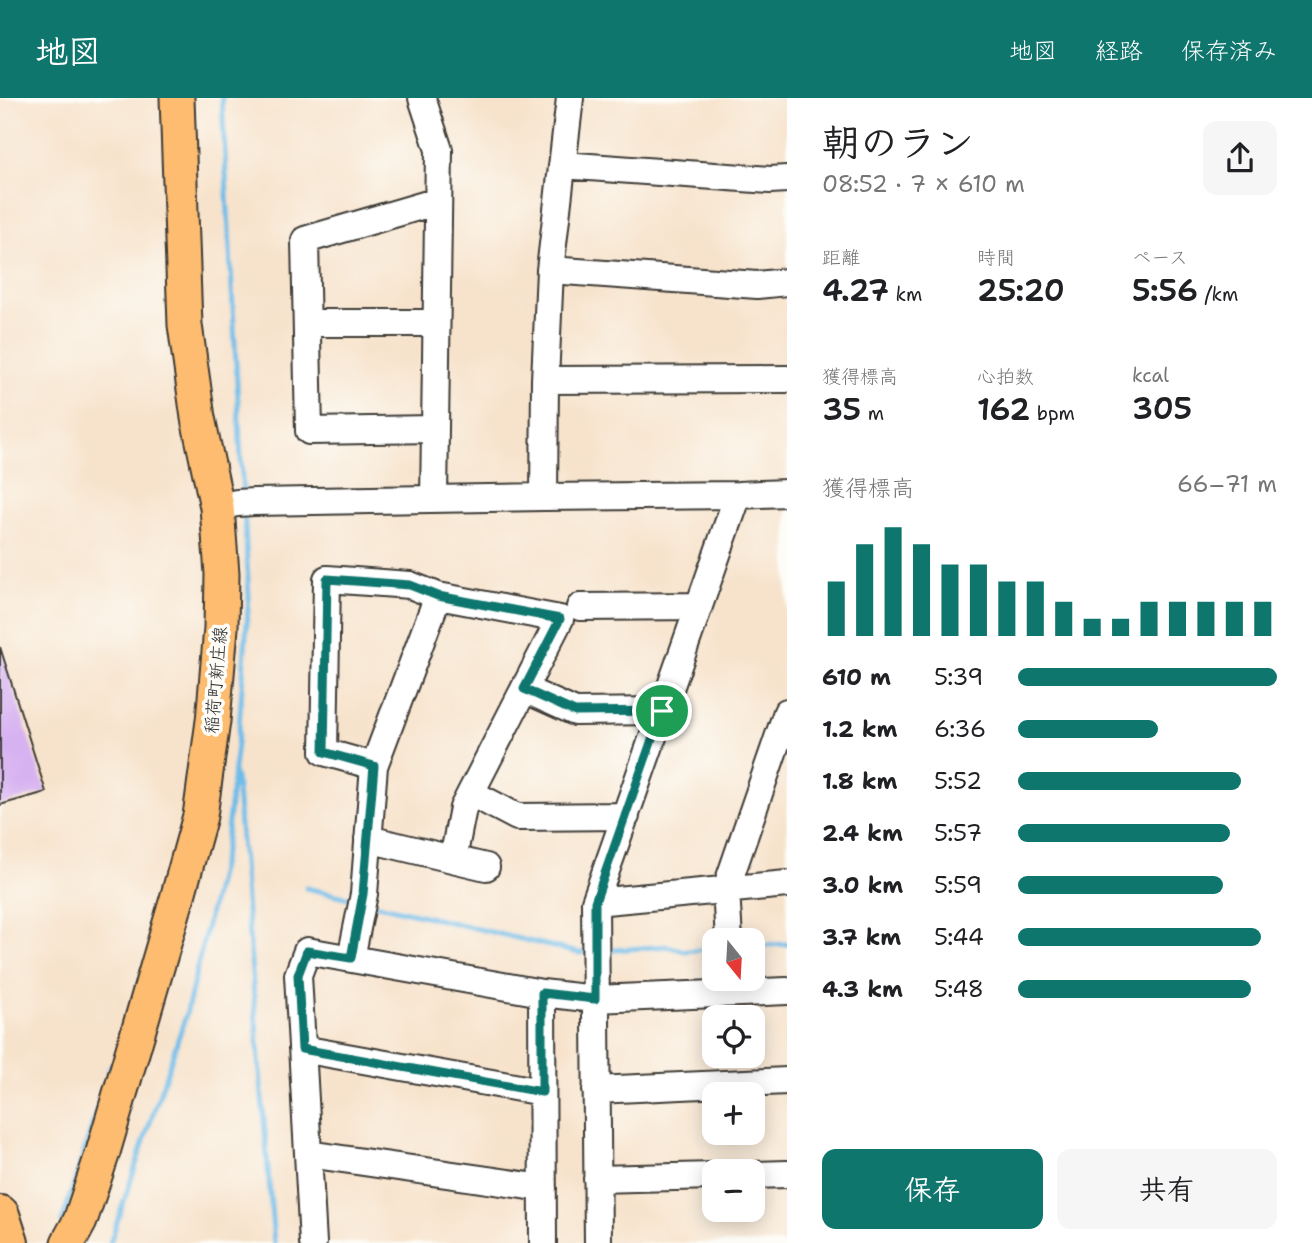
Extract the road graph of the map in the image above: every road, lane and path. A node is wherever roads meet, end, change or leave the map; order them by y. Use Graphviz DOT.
graph roads {
  1 [pos="177,98"];
  2 [pos="570,98"];
  3 [pos="425,99"];
  4 [pos="562,165"];
  5 [pos="787,179"];
  6 [pos="438,201"];
  7 [pos="550,270"];
  8 [pos="787,282"];
  9 [pos="307,323"];
  10 [pos="436,323"];
  11 [pos="787,379"];
  12 [pos="545,380"];
  13 [pos="435,429"];
  14 [pos="787,493"];
  15 [pos="738,495"];
  16 [pos="544,497"];
  17 [pos="434,499"];
  18 [pos="236,504"];
  19 [pos="438,596"];
  20 [pos="699,606"];
  21 [pos="580,607"];
  22 [pos="524,689"];
  23 [pos="662,711"];
  24 [pos="787,712"];
  25 [pos="374,766"];
  26 [pos="471,793"];
  27 [pos="626,816"];
  28 [pos="368,839"];
  29 [pos="453,859"];
  30 [pos="486,867"];
  31 [pos="787,884"];
  32 [pos="726,889"];
  33 [pos="595,902"];
  34 [pos="728,928"];
  35 [pos="351,958"];
  36 [pos="702,989"];
  37 [pos="765,989"];
  38 [pos="787,991"];
  39 [pos="542,993"];
  40 [pos="595,999"];
  41 [pos="302,1049"];
  42 [pos="787,1082"];
  43 [pos="596,1090"];
  44 [pos="542,1092"];
  45 [pos="308,1154"];
  46 [pos="787,1174"];
  47 [pos="765,1175"];
  48 [pos="702,1176"];
  49 [pos="597,1179"];
  50 [pos="543,1188"];
  51 [pos="0,1215"];
  52 [pos="9,1243"];
  53 [pos="68,1243"];
  54 [pos="313,1243"];
  55 [pos="543,1243"];
  56 [pos="598,1243"];
  1 -- 18 [label="main road, 稲荷町新庄線"];
  2 -- 4 [label="street"];
  3 -- 6 [label="street"];
  4 -- 5 [label="street"];
  4 -- 7 [label="street"];
  6 -- 9 [label="street"];
  6 -- 10 [label="street"];
  7 -- 8 [label="street"];
  7 -- 12 [label="street"];
  9 -- 10 [label="street"];
  9 -- 13 [label="street"];
  10 -- 13 [label="street"];
  11 -- 12 [label="street"];
  12 -- 16 [label="street"];
  13 -- 17 [label="street"];
  14 -- 15 [label="street"];
  15 -- 16 [label="street"];
  15 -- 20 [label="street"];
  16 -- 17 [label="street"];
  17 -- 18 [label="street"];
  18 -- 53 [label="main road, 稲荷町新庄線"];
  19 -- 22 [label="street"];
  19 -- 25 [label="street"];
  19 -- 25 [label="street"];
  20 -- 21 [label="street"];
  20 -- 23 [label="street"];
  22 -- 23 [label="street"];
  22 -- 26 [label="street"];
  23 -- 27 [label="street"];
  24 -- 32 [label="street"];
  25 -- 28 [label="street"];
  26 -- 27 [label="street"];
  26 -- 29 [label="street"];
  27 -- 33 [label="street"];
  28 -- 29 [label="street"];
  28 -- 35 [label="street"];
  29 -- 30 [label="street"];
  31 -- 32 [label="street"];
  32 -- 33 [label="street"];
  32 -- 34 [label="street"];
  33 -- 40 [label="street"];
  35 -- 39 [label="street"];
  35 -- 41 [label="street"];
  36 -- 40 [label="street"];
  37 -- 38 [label="street"];
  39 -- 40 [label="street"];
  39 -- 44 [label="street"];
  40 -- 43 [label="street"];
  41 -- 44 [label="street"];
  41 -- 45 [label="street"];
  42 -- 43 [label="street"];
  43 -- 49 [label="street"];
  44 -- 50 [label="street"];
  45 -- 50 [label="street"];
  45 -- 54 [label="street"];
  46 -- 47 [label="street"];
  48 -- 49 [label="street"];
  49 -- 56 [label="street"];
  50 -- 55 [label="street"];
  51 -- 52 [label="highway"];
}
